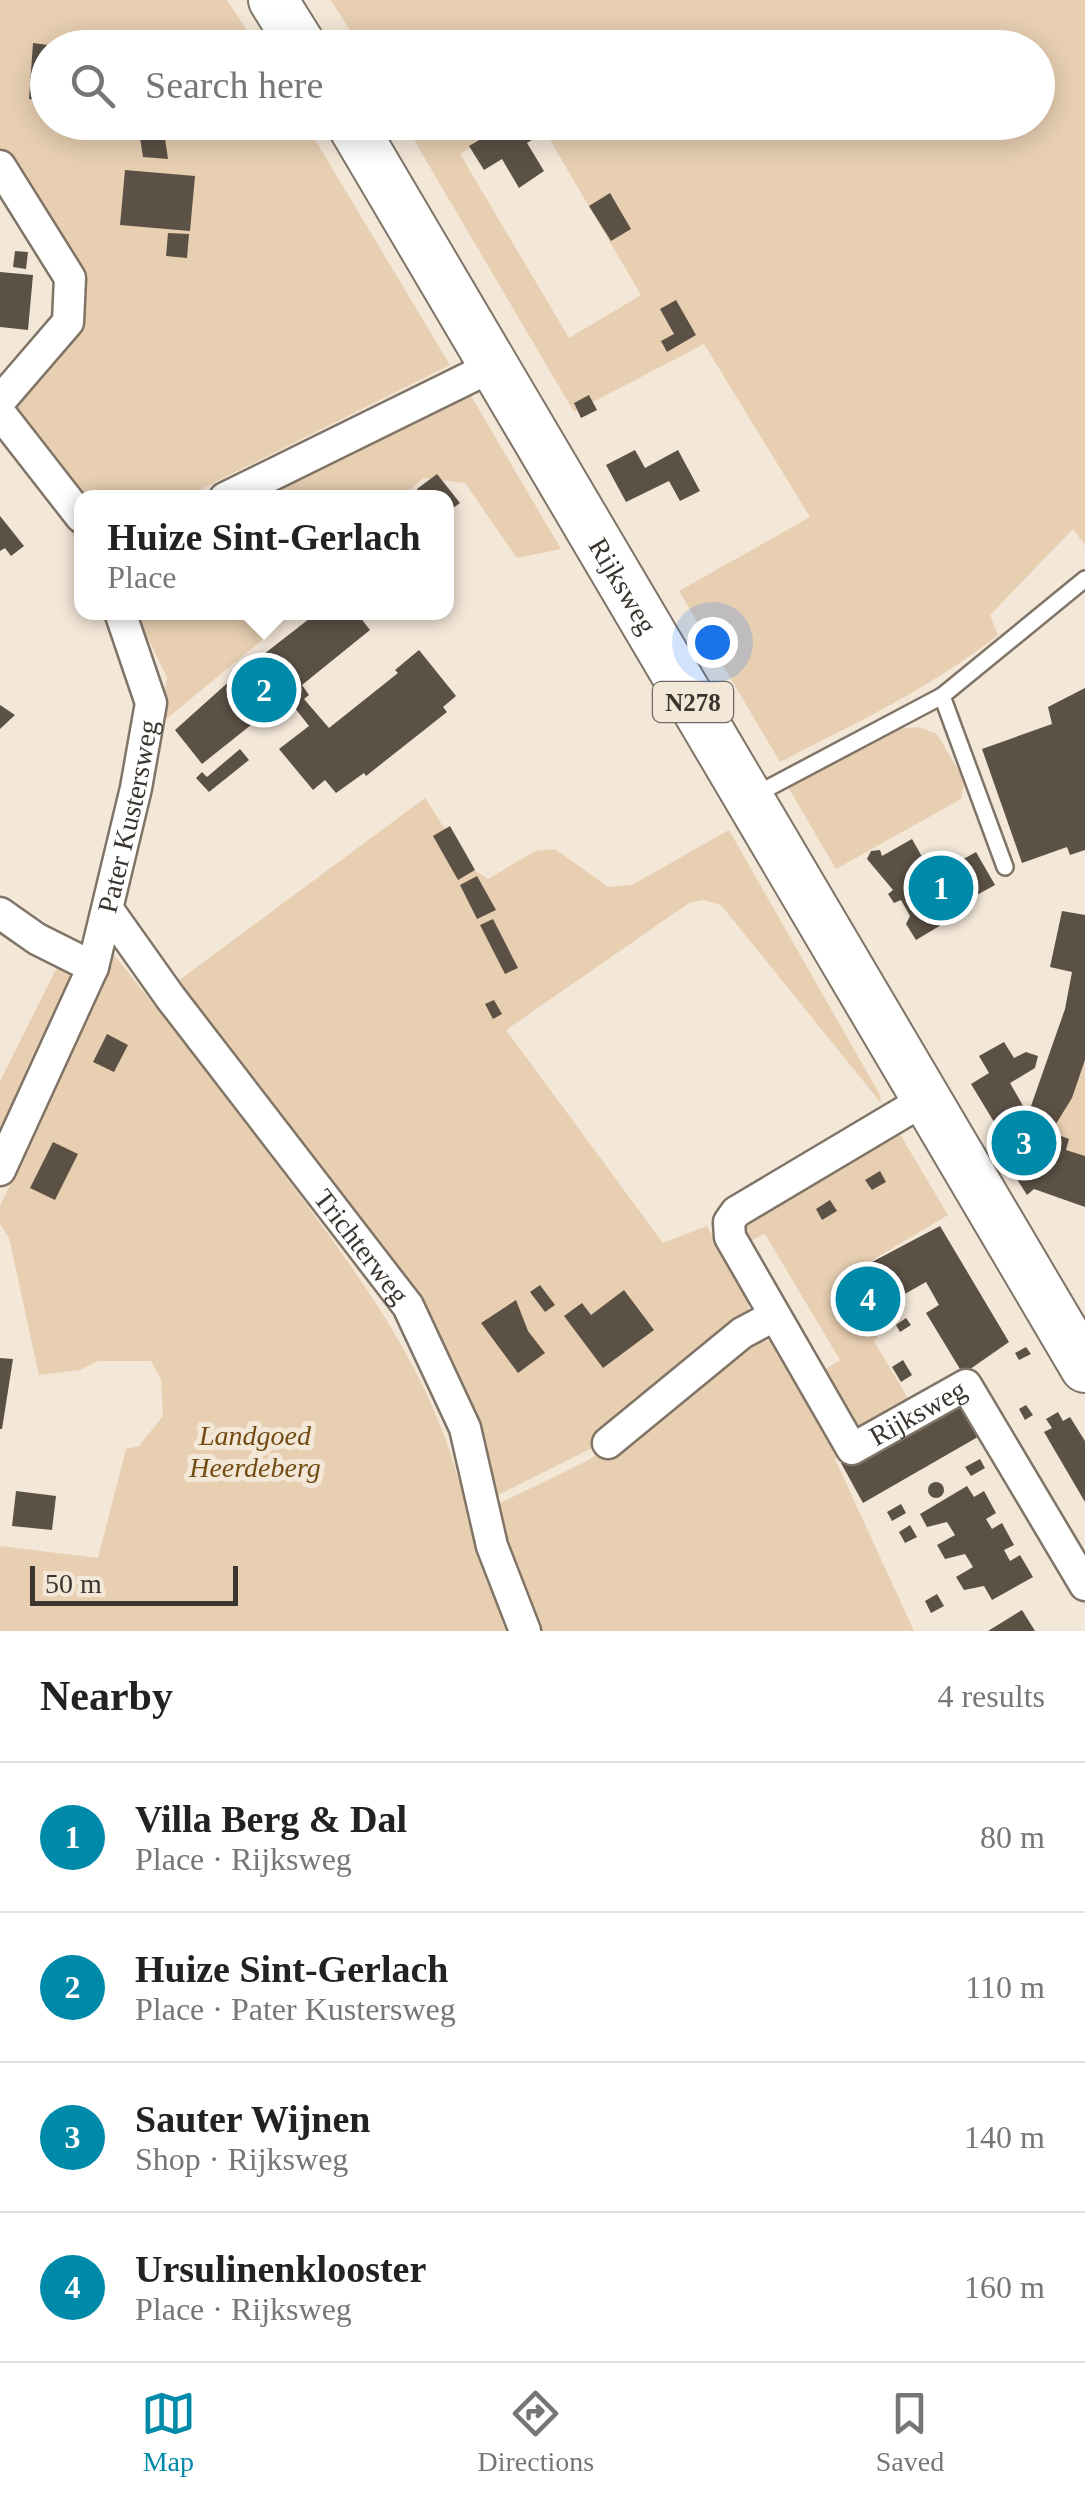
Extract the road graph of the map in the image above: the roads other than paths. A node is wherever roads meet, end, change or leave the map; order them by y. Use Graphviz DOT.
graph roads {
  1 [pos="273,0"];
  2 [pos="292,30"];
  3 [pos="361,140"];
  4 [pos="0,166"];
  5 [pos="495,365"];
  6 [pos="0,401"];
  7 [pos="0,413"];
  8 [pos="241,490"];
  9 [pos="74,506"];
  10 [pos="1085,579"];
  11 [pos="123,620"];
  12 [pos="942,696"];
  13 [pos="749,798"];
  14 [pos="1005,867"];
  15 [pos="108,911"];
  16 [pos="0,913"];
  17 [pos="93,967"];
  18 [pos="926,1099"];
  19 [pos="0,1170"];
  20 [pos="774,1316"];
  21 [pos="1085,1368"];
  22 [pos="608,1443"];
  23 [pos="1085,1585"];
  24 [pos="525,1631"];
  1 -- 2 [label="main road"];
  3 -- 5 [label="main road, Rijksweg / N278"];
  4 -- 6 [label="street"];
  5 -- 8 [label="street"];
  5 -- 13 [label="main road, Rijksweg / N278"];
  7 -- 9 [label="street"];
  10 -- 12 [label="lane"];
  11 -- 15 [label="street, Pater Kustersweg"];
  12 -- 13 [label="lane"];
  12 -- 14 [label="lane"];
  13 -- 18 [label="main road, Rijksweg / N278"];
  15 -- 17 [label="street, Pater Kustersweg"];
  15 -- 24 [label="street, Trichterweg"];
  16 -- 17 [label="street"];
  17 -- 19 [label="street, Pater Kustersweg"];
  18 -- 20 [label="street, Rijksweg"];
  18 -- 21 [label="main road, Rijksweg / N278"];
  20 -- 22 [label="street"];
  20 -- 23 [label="street, Rijksweg"];
}
